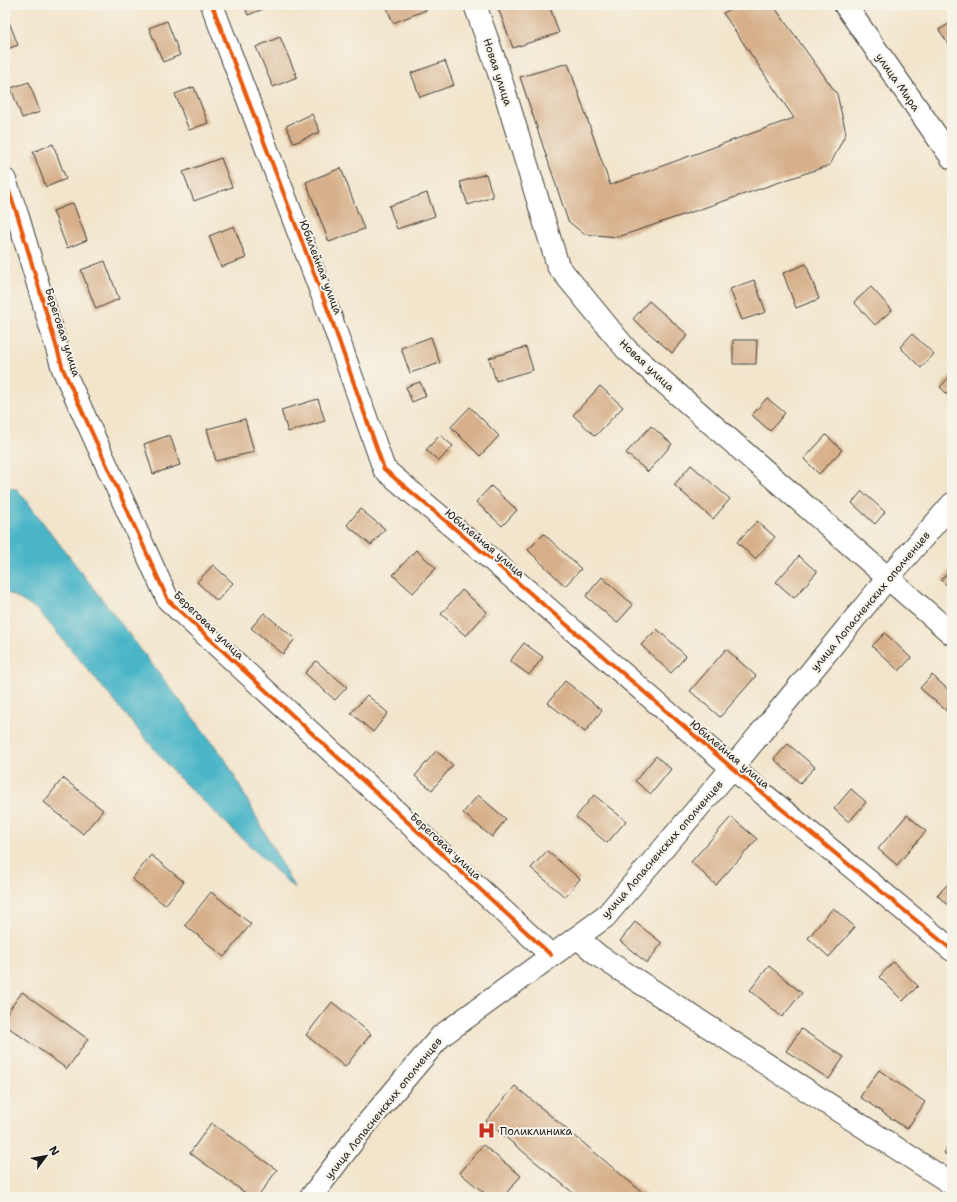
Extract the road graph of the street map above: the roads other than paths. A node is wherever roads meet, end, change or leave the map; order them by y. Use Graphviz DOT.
graph roads {
  1 [pos="212,5"];
  2 [pos="475,5"];
  3 [pos="845,5"];
  4 [pos="952,158"];
  5 [pos="5,180"];
  6 [pos="952,504"];
  7 [pos="887,579"];
  8 [pos="952,634"];
  9 [pos="732,768"];
  10 [pos="578,938"];
  11 [pos="952,950"];
  12 [pos="551,955"];
  13 [pos="952,1184"];
  14 [pos="311,1197"];
  1 -- 9 [label="street, Юбилейная улица"];
  2 -- 7 [label="street, Новая улица"];
  3 -- 4 [label="street, улица Мира"];
  5 -- 12 [label="street, Береговая улица"];
  6 -- 7 [label="street, улица Лопасненских ополченцев"];
  7 -- 8 [label="street, Новая улица"];
  7 -- 9 [label="street, улица Лопасненских ополченцев"];
  9 -- 10 [label="street, улица Лопасненских ополченцев"];
  9 -- 11 [label="street, Юбилейная улица"];
  10 -- 12 [label="street, улица Лопасненских ополченцев"];
  10 -- 13 [label="street"];
  12 -- 14 [label="street, улица Лопасненских ополченцев"];
}
